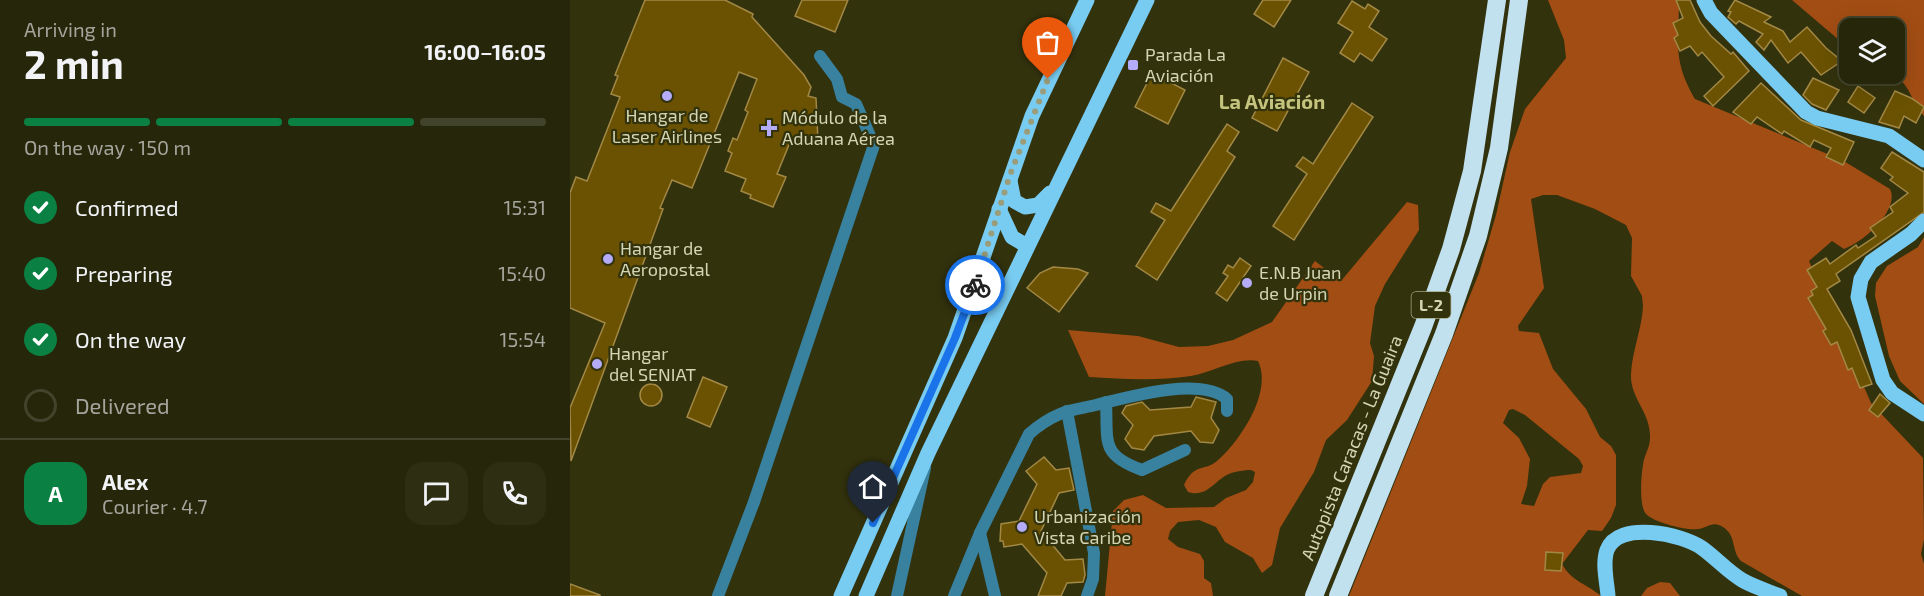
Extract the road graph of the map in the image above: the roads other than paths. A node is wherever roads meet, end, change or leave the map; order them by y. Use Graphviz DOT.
graph roads {
  1 [pos="1087,0"];
  2 [pos="1147,0"];
  3 [pos="1497,0"];
  4 [pos="1520,0"];
  5 [pos="1704,0"];
  6 [pos="820,56"];
  7 [pos="1924,160"];
  8 [pos="1010,175"];
  9 [pos="1054,188"];
  10 [pos="999,209"];
  11 [pos="1924,221"];
  12 [pos="1027,246"];
  13 [pos="1106,402"];
  14 [pos="1067,411"];
  15 [pos="1227,411"];
  16 [pos="1924,414"];
  17 [pos="1185,450"];
  18 [pos="928,453"];
  19 [pos="980,533"];
  20 [pos="718,596"];
  21 [pos="841,596"];
  22 [pos="866,596"];
  23 [pos="897,596"];
  24 [pos="954,596"];
  25 [pos="995,596"];
  26 [pos="1087,596"];
  27 [pos="1314,596"];
  28 [pos="1338,596"];
  29 [pos="1608,596"];
  30 [pos="1780,596"];
  1 -- 8 [label="main road"];
  2 -- 9 [label="main road"];
  3 -- 27 [label="highway, Autopista Caracas - La Guaira / L-2"];
  4 -- 28 [label="highway, L-2"];
  5 -- 7 [label="main road"];
  6 -- 20 [label="street"];
  8 -- 9 [label="main road"];
  8 -- 10 [label="main road"];
  9 -- 12 [label="main road"];
  10 -- 12 [label="main road"];
  10 -- 21 [label="main road"];
  11 -- 16 [label="main road"];
  12 -- 18 [label="main road"];
  13 -- 14 [label="street"];
  13 -- 15 [label="street"];
  13 -- 17 [label="street"];
  14 -- 19 [label="street"];
  14 -- 26 [label="street"];
  18 -- 22 [label="main road"];
  18 -- 23 [label="street"];
  19 -- 24 [label="street"];
  19 -- 25 [label="street"];
  29 -- 30 [label="main road"];
}
